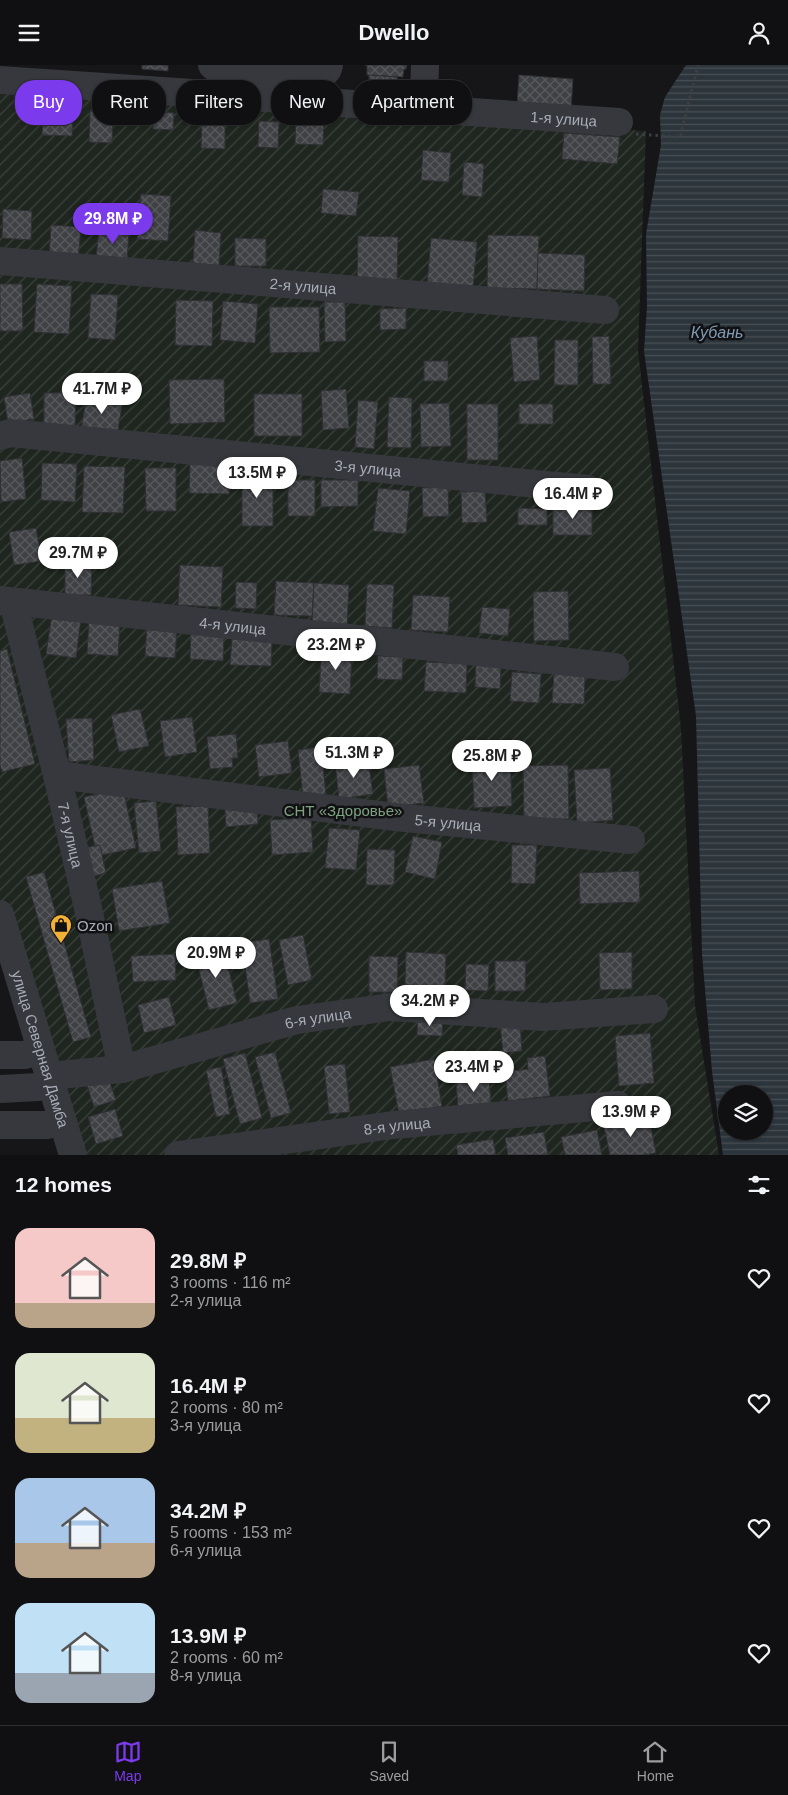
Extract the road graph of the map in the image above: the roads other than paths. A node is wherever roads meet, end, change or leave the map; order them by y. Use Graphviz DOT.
graph roads {
  1 [pos="212,65"];
  2 [pos="330,65"];
  3 [pos="425,65"];
  4 [pos="0,80"];
  5 [pos="425,80"];
  6 [pos="618,121"];
  7 [pos="0,261"];
  8 [pos="605,310"];
  9 [pos="0,436"];
  10 [pos="588,489"];
  11 [pos="6,601"];
  12 [pos="615,667"];
  13 [pos="57,775"];
  14 [pos="632,840"];
  15 [pos="1,919"];
  16 [pos="10,985"];
  17 [pos="654,1009"];
  18 [pos="41,1051"];
  19 [pos="0,1055"];
  20 [pos="122,1069"];
  21 [pos="50,1080"];
  22 [pos="0,1089"];
  23 [pos="618,1105"];
  24 [pos="63,1122"];
  25 [pos="0,1125"];
  26 [pos="73,1155"];
  27 [pos="178,1155"];
  1 -- 2 [label="street"];
  3 -- 5 [label="street"];
  4 -- 6 [label="street, 1-я улица"];
  7 -- 8 [label="street, 2-я улица"];
  9 -- 10 [label="street, 3-я улица"];
  11 -- 12 [label="street, 4-я улица"];
  11 -- 13 [label="street, 7-я улица"];
  13 -- 14 [label="street, 5-я улица"];
  13 -- 20 [label="street, 7-я улица"];
  15 -- 16 [label="street, улица Северная Дамба"];
  16 -- 18 [label="street, улица Северная Дамба"];
  17 -- 20 [label="street, 6-я улица"];
  18 -- 19 [label="street"];
  18 -- 21 [label="street, улица Северная Дамба"];
  20 -- 21 [label="street, 6-я улица"];
  21 -- 22 [label="street, 6-я улица"];
  21 -- 24 [label="street, улица Северная Дамба"];
  23 -- 27 [label="street, 8-я улица"];
  24 -- 25 [label="street"];
  24 -- 26 [label="street, улица Северная Дамба"];
}
